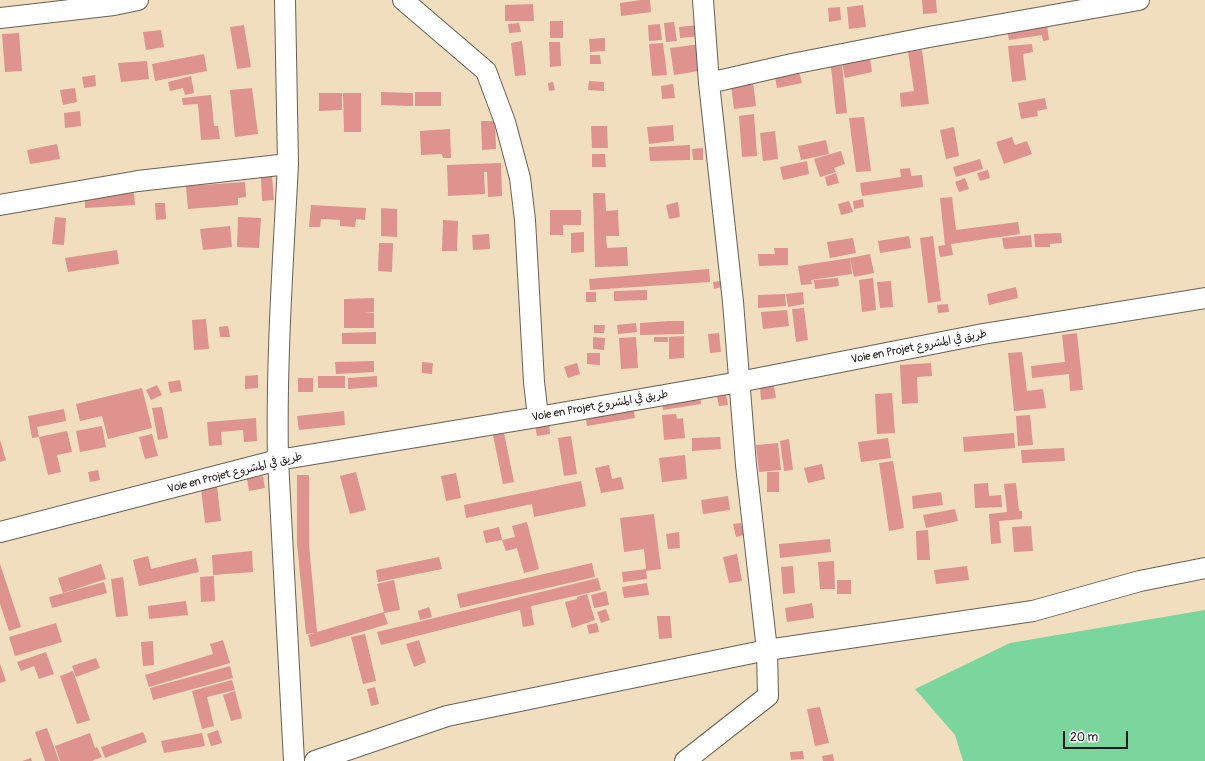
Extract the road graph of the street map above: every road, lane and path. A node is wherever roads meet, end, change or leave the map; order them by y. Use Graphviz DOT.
graph roads {
  1 [pos="138,0"];
  2 [pos="285,0"];
  3 [pos="403,0"];
  4 [pos="703,0"];
  5 [pos="1139,0"];
  6 [pos="0,18"];
  7 [pos="709,83"];
  8 [pos="288,164"];
  9 [pos="0,205"];
  10 [pos="1205,298"];
  11 [pos="739,382"];
  12 [pos="538,417"];
  13 [pos="278,460"];
  14 [pos="0,532"];
  15 [pos="1205,568"];
  16 [pos="767,650"];
  17 [pos="294,761"];
  18 [pos="315,761"];
  19 [pos="685,761"];
  1 -- 6 [label="street"];
  2 -- 8 [label="street"];
  3 -- 12 [label="street"];
  4 -- 7 [label="street"];
  5 -- 7 [label="street"];
  7 -- 11 [label="street"];
  8 -- 9 [label="street"];
  8 -- 13 [label="street"];
  10 -- 11 [label="street, Voie en Projet طريق في المشروع"];
  11 -- 12 [label="street, Voie en Projet طريق في المشروع"];
  11 -- 16 [label="street"];
  12 -- 13 [label="street, Voie en Projet طريق في المشروع"];
  13 -- 14 [label="street, Voie en Projet طريق في المشروع"];
  13 -- 17 [label="street"];
  15 -- 16 [label="street"];
  16 -- 18 [label="street"];
  16 -- 19 [label="street"];
}
